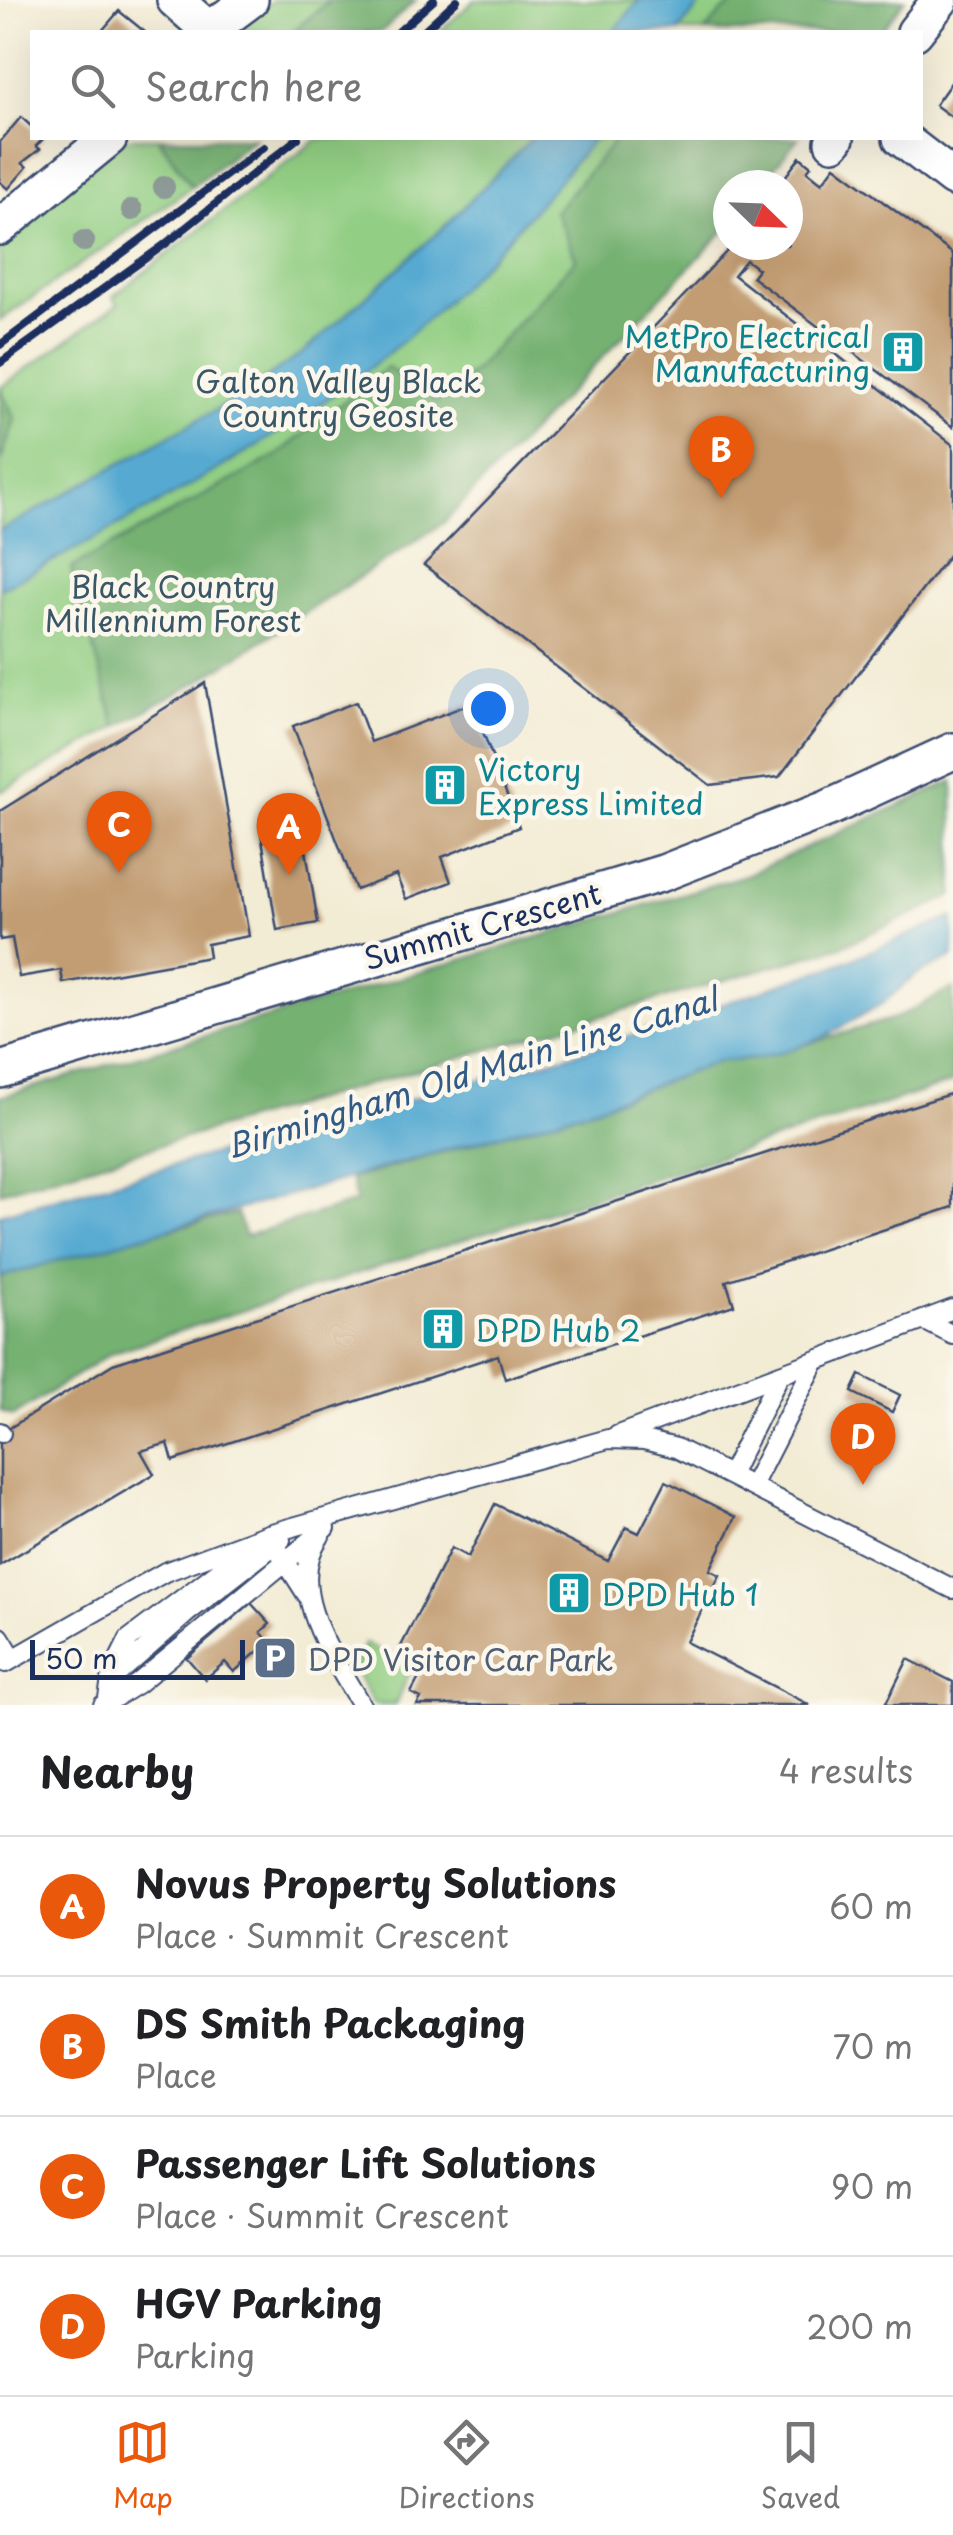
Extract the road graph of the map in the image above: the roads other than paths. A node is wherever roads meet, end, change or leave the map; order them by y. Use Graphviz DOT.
graph roads {
  1 [pos="176,0"];
  2 [pos="250,0"];
  3 [pos="940,0"];
  4 [pos="207,30"];
  5 [pos="209,30"];
  6 [pos="917,30"];
  7 [pos="107,140"];
  8 [pos="904,140"];
  9 [pos="953,178"];
  10 [pos="0,227"];
  11 [pos="953,751"];
  12 [pos="0,1070"];
  13 [pos="951,1311"];
  14 [pos="923,1320"];
  15 [pos="953,1336"];
  16 [pos="816,1361"];
  17 [pos="780,1374"];
  18 [pos="608,1439"];
  19 [pos="730,1475"];
  20 [pos="752,1486"];
  21 [pos="350,1509"];
  22 [pos="326,1528"];
  23 [pos="276,1547"];
  24 [pos="953,1590"];
  25 [pos="307,1594"];
  26 [pos="0,1637"];
  27 [pos="6,1658"];
  28 [pos="107,1694"];
  29 [pos="361,1705"];
  1 -- 4 [label="street"];
  2 -- 5 [label="street"];
  3 -- 6 [label="street"];
  7 -- 10 [label="street"];
  8 -- 9 [label="street"];
  11 -- 12 [label="street, Summit Crescent"];
  13 -- 14 [label="lane"];
  14 -- 15 [label="lane"];
  14 -- 16 [label="lane"];
  16 -- 17 [label="lane"];
  16 -- 20 [label="lane"];
  17 -- 18 [label="lane"];
  17 -- 19 [label="lane"];
  18 -- 19 [label="lane"];
  18 -- 21 [label="lane"];
  19 -- 20 [label="lane"];
  20 -- 24 [label="lane"];
  21 -- 22 [label="lane"];
  21 -- 23 [label="lane"];
  22 -- 23 [label="lane"];
  22 -- 25 [label="lane"];
  23 -- 25 [label="lane"];
  23 -- 27 [label="lane"];
  23 -- 28 [label="lane"];
  23 -- 28 [label="lane"];
  25 -- 29 [label="lane"];
  26 -- 27 [label="lane"];
}
